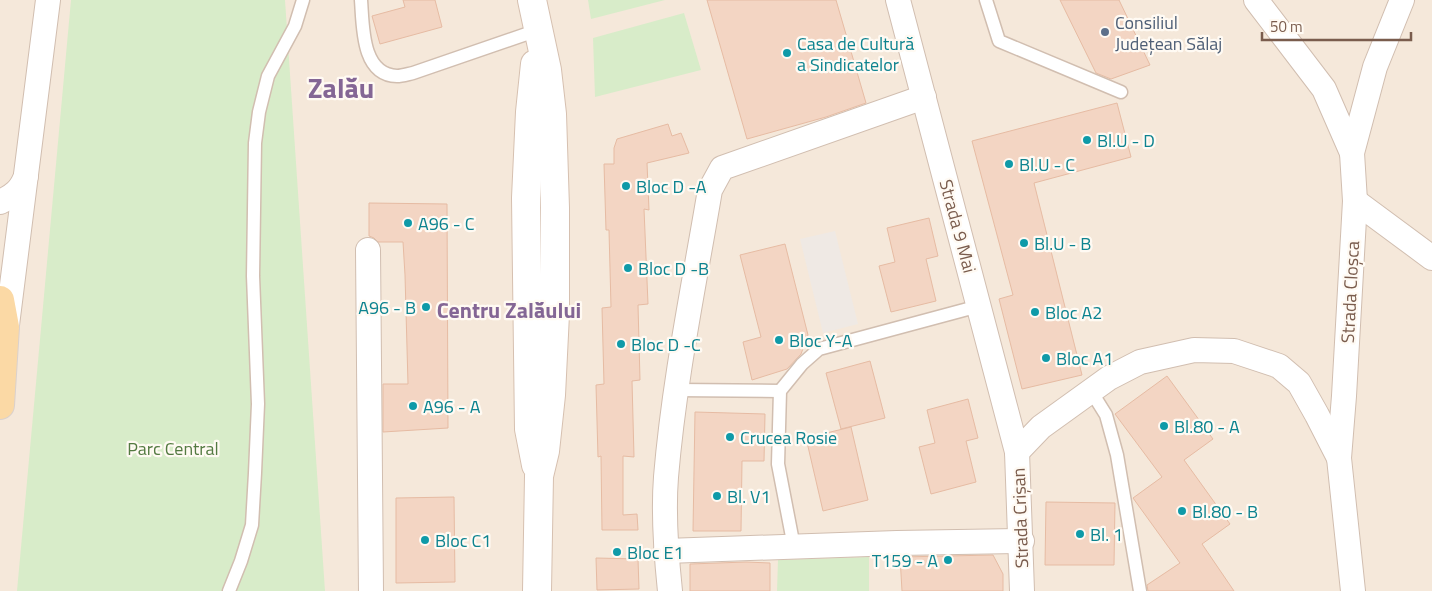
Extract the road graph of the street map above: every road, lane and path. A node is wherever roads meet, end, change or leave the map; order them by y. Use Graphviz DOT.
graph roads {
  1 [pos="48,0"];
  2 [pos="303,0"];
  3 [pos="361,0"];
  4 [pos="532,0"];
  5 [pos="898,0"];
  6 [pos="986,0"];
  7 [pos="1256,0"];
  8 [pos="1402,0"];
  9 [pos="538,30"];
  10 [pos="1121,92"];
  11 [pos="924,97"];
  12 [pos="1352,153"];
  13 [pos="27,175"];
  14 [pos="1355,201"];
  15 [pos="0,202"];
  16 [pos="368,250"];
  17 [pos="1432,258"];
  18 [pos="0,300"];
  19 [pos="979,306"];
  20 [pos="4,346"];
  21 [pos="676,390"];
  22 [pos="1091,390"];
  23 [pos="780,391"];
  24 [pos="0,405"];
  25 [pos="1017,452"];
  26 [pos="1339,458"];
  27 [pos="1022,541"];
  28 [pos="794,547"];
  29 [pos="666,551"];
  30 [pos="229,591"];
  31 [pos="371,591"];
  32 [pos="537,591"];
  33 [pos="670,591"];
  34 [pos="1022,591"];
  35 [pos="1140,591"];
  36 [pos="1352,591"];
  1 -- 13 [label="street"];
  2 -- 30 [label="lane"];
  3 -- 9 [label="lane"];
  4 -- 9 [label="main road"];
  5 -- 11 [label="street, Strada 9 Mai"];
  6 -- 10 [label="lane"];
  7 -- 12 [label="street"];
  8 -- 12 [label="street, Strada Cloșca"];
  9 -- 32 [label="main road"];
  11 -- 19 [label="street, Strada 9 Mai"];
  11 -- 21 [label="street"];
  12 -- 14 [label="street, Strada Cloșca"];
  13 -- 15 [label="street"];
  13 -- 20 [label="street"];
  14 -- 17 [label="street"];
  14 -- 26 [label="street, Strada Cloșca"];
  16 -- 31 [label="street"];
  18 -- 20 [label="main road"];
  19 -- 23 [label="lane"];
  19 -- 25 [label="street, Strada 9 Mai"];
  20 -- 24 [label="main road"];
  21 -- 23 [label="lane"];
  21 -- 29 [label="street"];
  22 -- 25 [label="street, Strada Crișan"];
  22 -- 26 [label="street, Strada Crișan"];
  22 -- 35 [label="lane"];
  23 -- 28 [label="lane"];
  25 -- 27 [label="street, Strada Crișan"];
  26 -- 36 [label="street, Strada Cloșca"];
  27 -- 28 [label="street"];
  27 -- 34 [label="street, Strada Crișan"];
  28 -- 29 [label="street"];
  29 -- 33 [label="street"];
}
